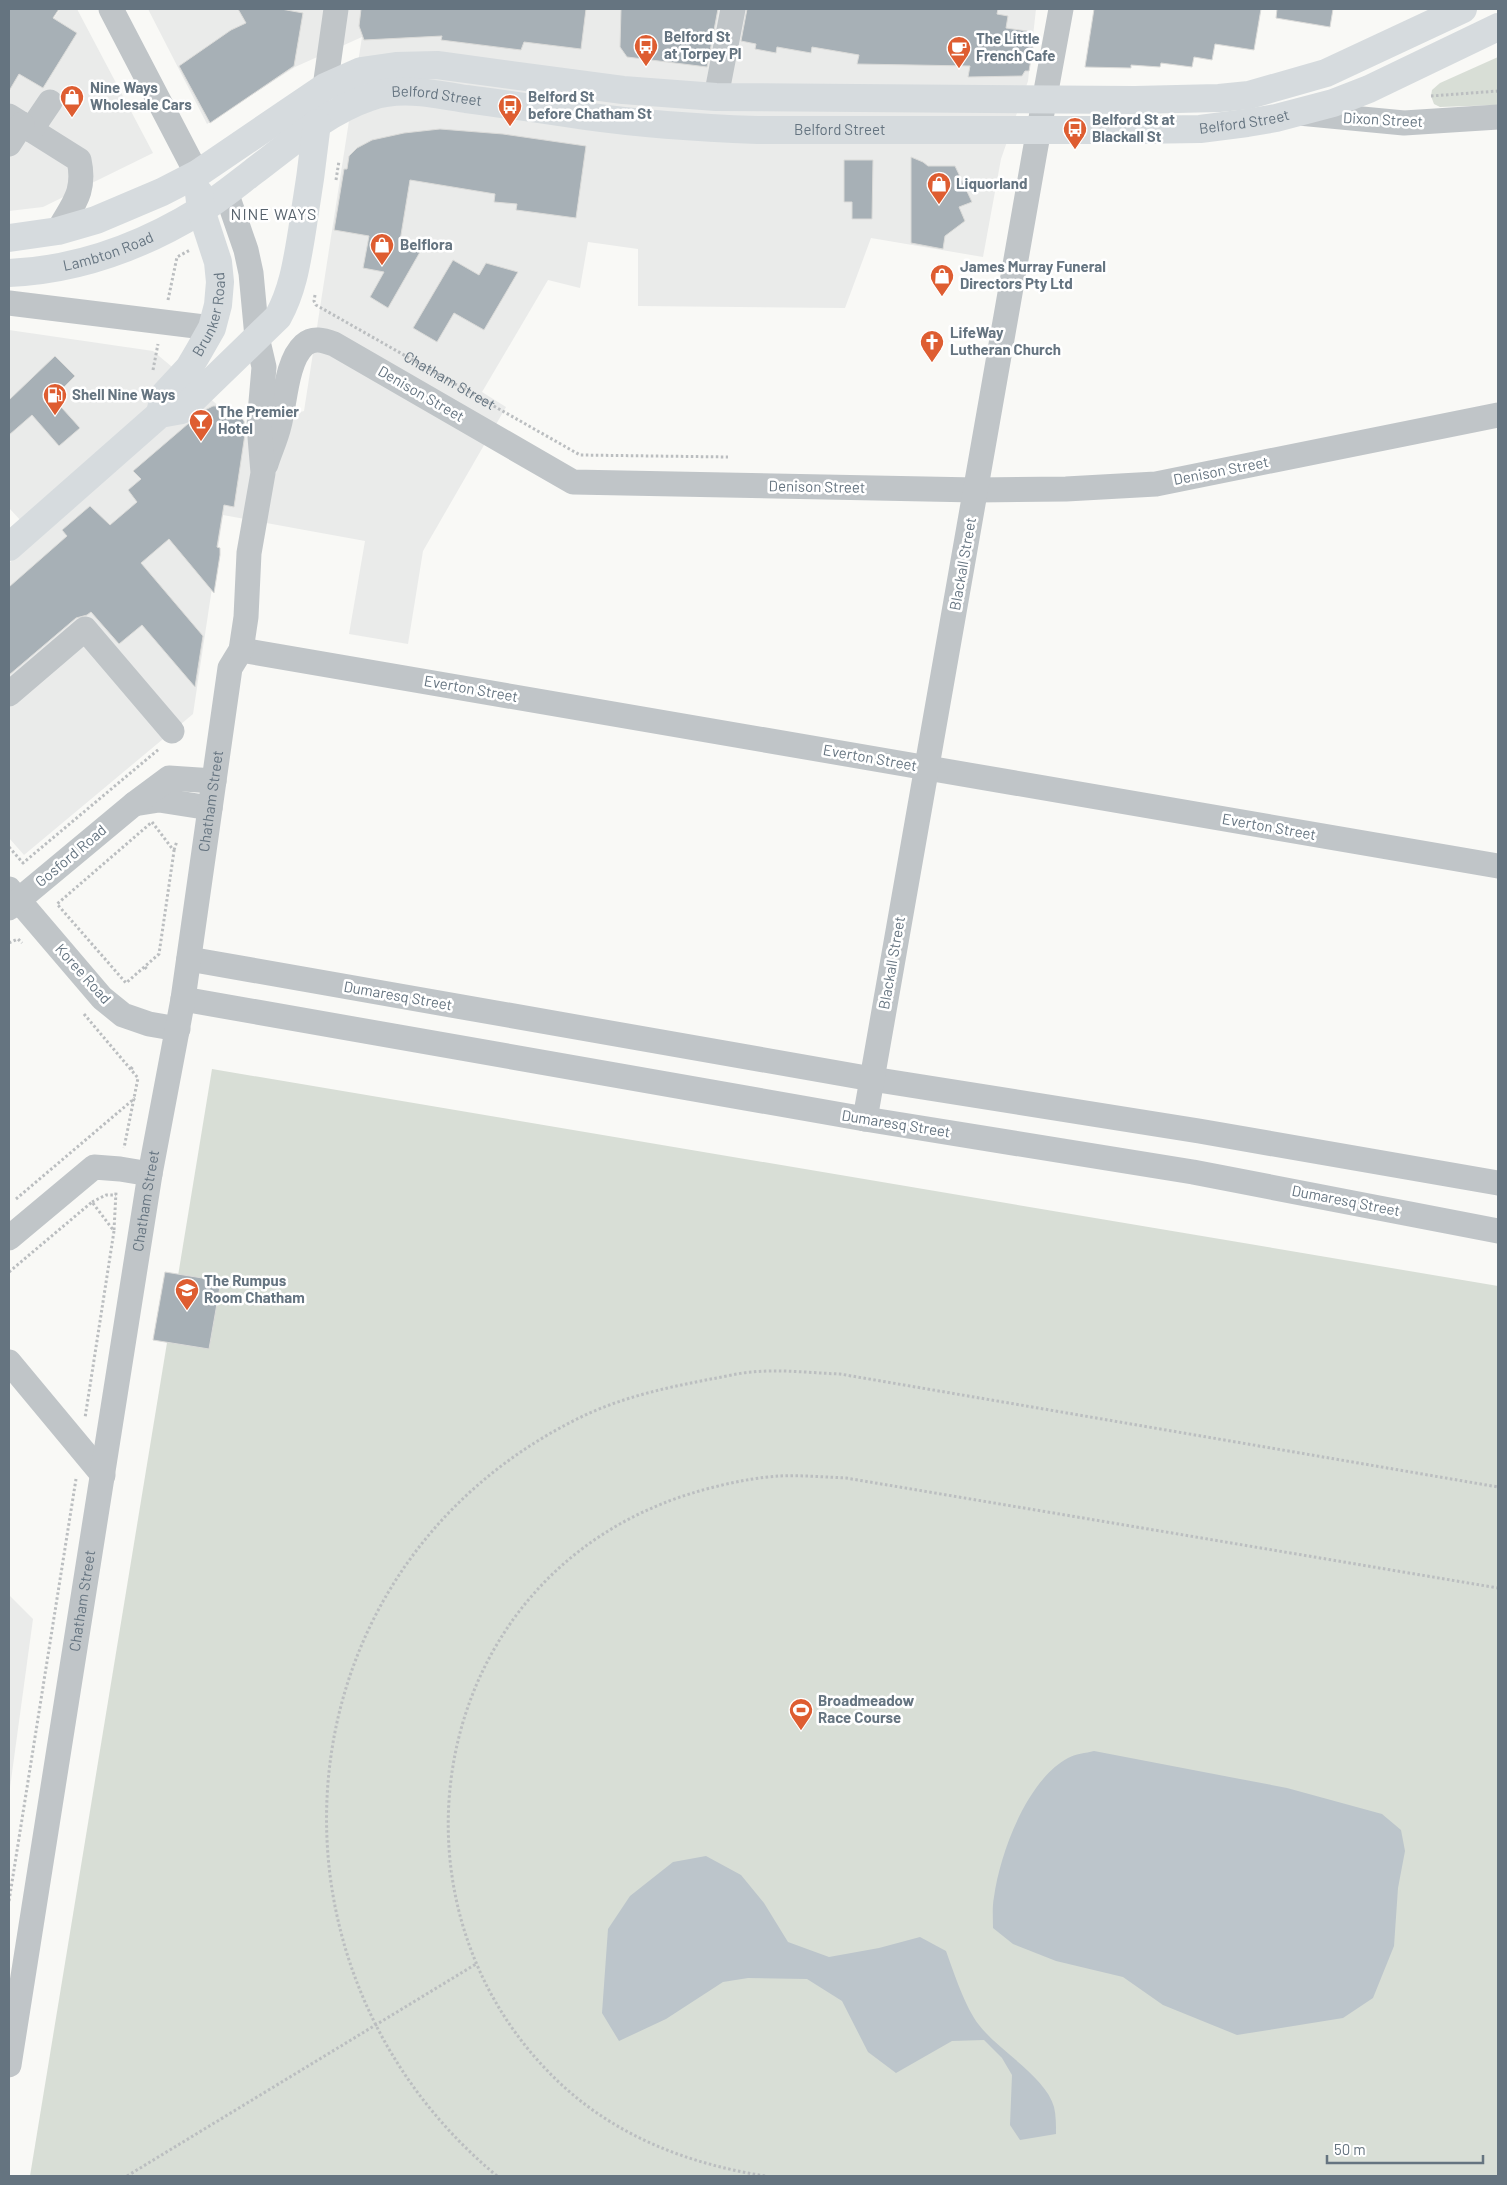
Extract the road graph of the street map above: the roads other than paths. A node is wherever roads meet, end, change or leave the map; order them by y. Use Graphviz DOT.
graph roads {
  1 [pos="111,9"];
  2 [pos="733,9"];
  3 [pos="1062,9"];
  4 [pos="1463,9"];
  5 [pos="336,10"];
  6 [pos="1498,27"];
  7 [pos="325,87"];
  8 [pos="716,97"];
  9 [pos="1045,98"];
  10 [pos="50,102"];
  11 [pos="1298,113"];
  12 [pos="1498,118"];
  13 [pos="317,123"];
  14 [pos="18,129"];
  15 [pos="1038,130"];
  16 [pos="197,174"];
  17 [pos="226,192"];
  18 [pos="201,210"];
  19 [pos="58,231"];
  20 [pos="9,238"];
  21 [pos="9,274"];
  22 [pos="9,303"];
  23 [pos="212,328"];
  24 [pos="257,337"];
  25 [pos="160,414"];
  26 [pos="1498,415"];
  27 [pos="263,473"];
  28 [pos="976,490"];
  29 [pos="9,547"];
  30 [pos="242,650"];
  31 [pos="9,694"];
  32 [pos="168,738"];
  33 [pos="927,768"];
  34 [pos="214,781"];
  35 [pos="134,804"];
  36 [pos="210,808"];
  37 [pos="1498,866"];
  38 [pos="12,899"];
  39 [pos="189,959"];
  40 [pos="183,1000"];
  41 [pos="178,1029"];
  42 [pos="607,1033"];
  43 [pos="600,1073"];
  44 [pos="872,1079"];
  45 [pos="865,1119"];
  46 [pos="1199,1131"];
  47 [pos="1194,1172"];
  48 [pos="150,1174"];
  49 [pos="1498,1183"];
  50 [pos="1498,1230"];
  51 [pos="9,1238"];
  52 [pos="9,1362"];
  53 [pos="103,1475"];
  54 [pos="9,2065"];
  1 -- 16 [label="street"];
  2 -- 8 [label="street"];
  3 -- 9 [label="street, Blackall Street"];
  4 -- 9 [label="main road, Belford Street"];
  5 -- 7 [label="street"];
  6 -- 11 [label="main road, Belford Street"];
  7 -- 8 [label="main road, Belford Street"];
  7 -- 16 [label="main road, Belford Street"];
  8 -- 9 [label="main road, Belford Street"];
  9 -- 15 [label="street, Blackall Street"];
  10 -- 14 [label="street"];
  11 -- 12 [label="street, Dixon Street"];
  11 -- 15 [label="main road, Belford Street"];
  13 -- 15 [label="main road, Belford Street"];
  13 -- 17 [label="main road, Belford Street"];
  13 -- 24 [label="main road"];
  14 -- 19 [label="street"];
  15 -- 28 [label="street, Blackall Street"];
  16 -- 17 [label="main road"];
  16 -- 18 [label="main road, Brunker Road"];
  16 -- 19 [label="main road"];
  17 -- 18 [label="main road, Belford Street"];
  17 -- 24 [label="street, Chatham Street"];
  18 -- 21 [label="main road, Lambton Road"];
  18 -- 23 [label="main road, Brunker Road"];
  19 -- 20 [label="main road"];
  22 -- 23 [label="street"];
  23 -- 25 [label="main road, Brunker Road"];
  24 -- 25 [label="main road, Brunker Road"];
  24 -- 27 [label="street, Chatham Street"];
  25 -- 29 [label="main road, Brunker Road"];
  26 -- 28 [label="street, Denison Street"];
  27 -- 28 [label="street, Denison Street"];
  27 -- 30 [label="street, Chatham Street"];
  28 -- 33 [label="street, Blackall Street"];
  30 -- 33 [label="street, Everton Street"];
  30 -- 34 [label="street, Chatham Street"];
  31 -- 32 [label="street"];
  33 -- 37 [label="street, Everton Street"];
  33 -- 44 [label="street, Blackall Street"];
  34 -- 35 [label="street, Gosford Road"];
  34 -- 36 [label="street, Chatham Street"];
  35 -- 36 [label="street"];
  35 -- 38 [label="street, Gosford Road"];
  36 -- 39 [label="street, Chatham Street"];
  38 -- 41 [label="street, Koree Road"];
  39 -- 40 [label="street, Chatham Street"];
  39 -- 42 [label="street, Dumaresq Street"];
  40 -- 41 [label="street, Chatham Street"];
  40 -- 43 [label="street, Dumaresq Street"];
  41 -- 48 [label="street, Chatham Street"];
  42 -- 43 [label="street"];
  42 -- 44 [label="street, Dumaresq Street"];
  43 -- 45 [label="street, Dumaresq Street"];
  44 -- 45 [label="street, Blackall Street"];
  44 -- 46 [label="street, Dumaresq Street"];
  45 -- 47 [label="street, Dumaresq Street"];
  46 -- 47 [label="street"];
  46 -- 49 [label="street, Dumaresq Street"];
  47 -- 50 [label="street, Dumaresq Street"];
  48 -- 51 [label="street"];
  48 -- 53 [label="street, Chatham Street"];
  52 -- 53 [label="street"];
  53 -- 54 [label="street, Chatham Street"];
}
